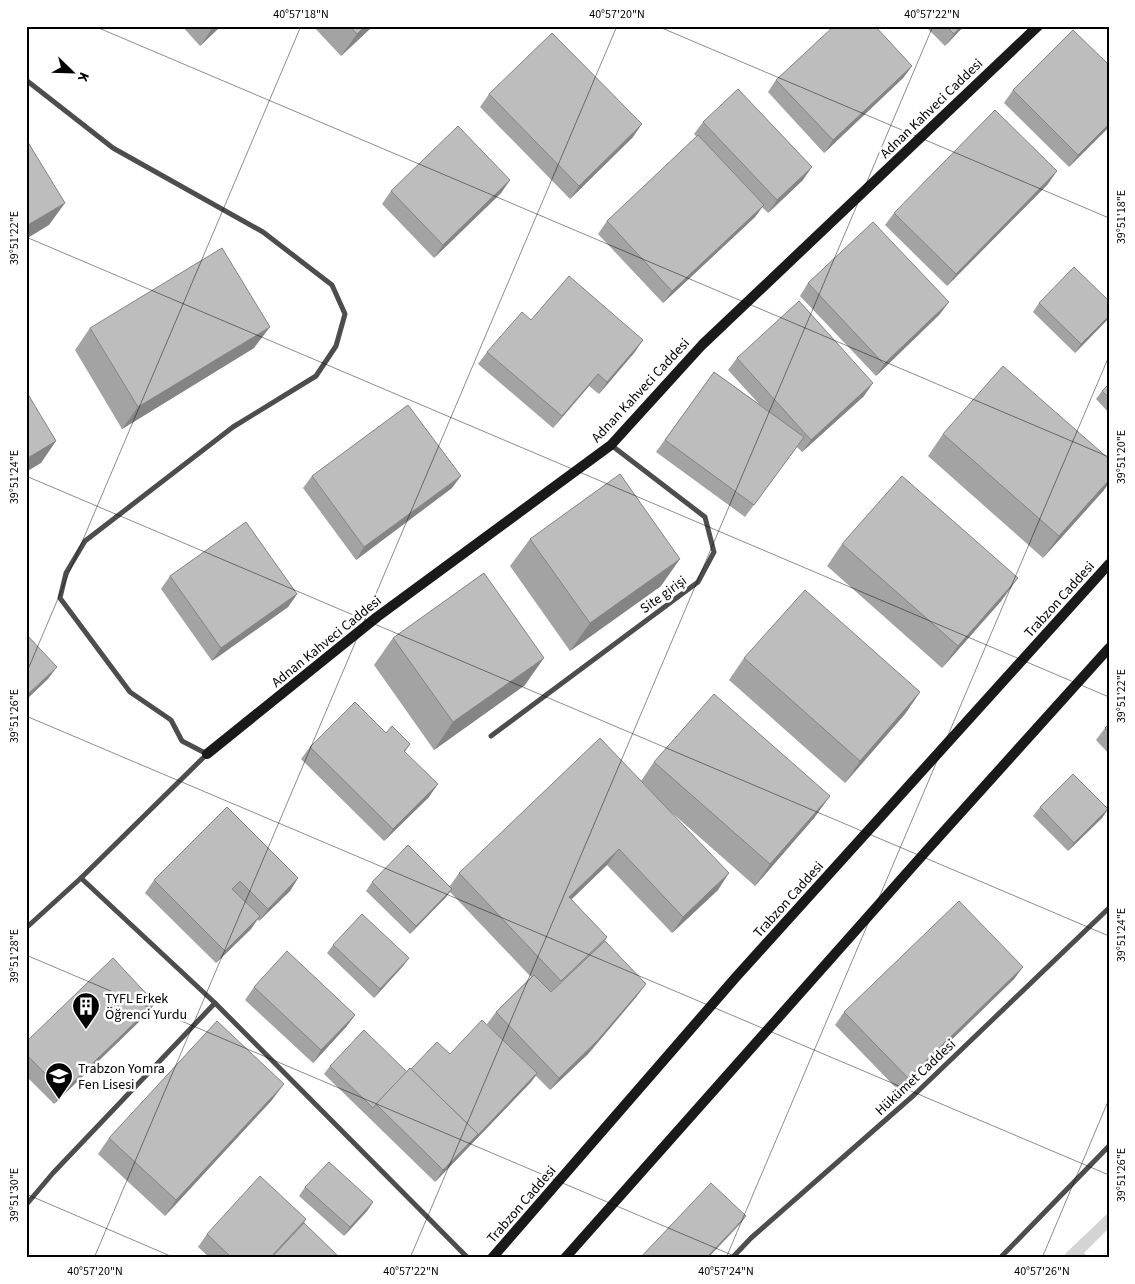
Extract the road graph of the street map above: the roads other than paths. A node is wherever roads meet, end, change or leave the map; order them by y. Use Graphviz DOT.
graph roads {
  1 [pos="1038,26"];
  2 [pos="26,80"];
  3 [pos="611,445"];
  4 [pos="1109,564"];
  5 [pos="1109,648"];
  6 [pos="491,736"];
  7 [pos="207,754"];
  8 [pos="81,878"];
  9 [pos="1109,908"];
  10 [pos="26,928"];
  11 [pos="215,1002"];
  12 [pos="1109,1146"];
  13 [pos="26,1205"];
  14 [pos="468,1258"];
  15 [pos="492,1258"];
  16 [pos="565,1258"];
  17 [pos="732,1258"];
  18 [pos="1000,1258"];
  1 -- 3 [label="main road, Adnan Kahveci Caddesi"];
  2 -- 7 [label="street"];
  3 -- 6 [label="street, Site girişi"];
  3 -- 7 [label="main road, Adnan Kahveci Caddesi"];
  4 -- 15 [label="main road, Trabzon Caddesi"];
  5 -- 16 [label="main road"];
  7 -- 8 [label="street"];
  8 -- 10 [label="street"];
  8 -- 11 [label="street"];
  9 -- 17 [label="street, Hükümet Caddesi"];
  11 -- 13 [label="street"];
  11 -- 14 [label="street"];
  12 -- 18 [label="street"];
}
